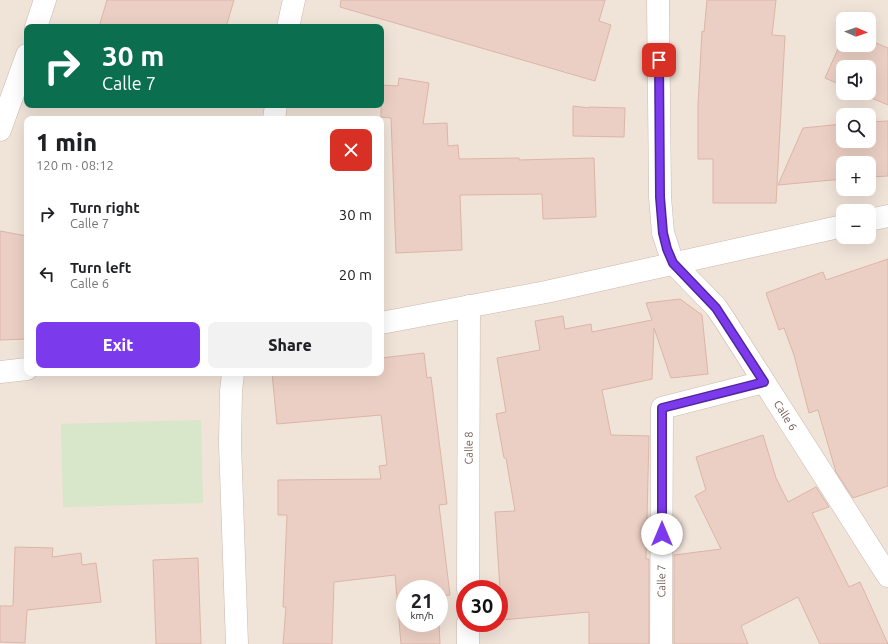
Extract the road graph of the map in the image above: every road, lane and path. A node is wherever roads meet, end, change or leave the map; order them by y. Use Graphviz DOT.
graph roads {
  1 [pos="45,0"];
  2 [pos="294,0"];
  3 [pos="658,0"];
  4 [pos="37,24"];
  5 [pos="289,24"];
  6 [pos="24,63"];
  7 [pos="0,130"];
  8 [pos="888,216"];
  9 [pos="876,219"];
  10 [pos="836,228"];
  11 [pos="673,263"];
  12 [pos="469,306"];
  13 [pos="384,322"];
  14 [pos="24,369"];
  15 [pos="0,372"];
  16 [pos="233,376"];
  17 [pos="764,382"];
  18 [pos="888,576"];
  19 [pos="468,580"];
  20 [pos="468,632"];
  21 [pos="237,644"];
  22 [pos="468,644"];
  23 [pos="661,644"];
  1 -- 4 [label="street"];
  2 -- 5 [label="street"];
  3 -- 11 [label="street"];
  6 -- 7 [label="street"];
  8 -- 9 [label="street"];
  10 -- 11 [label="street"];
  11 -- 12 [label="street"];
  11 -- 17 [label="street, Calle 6"];
  12 -- 13 [label="street"];
  12 -- 19 [label="street, Calle 8"];
  14 -- 15 [label="street"];
  16 -- 21 [label="street"];
  17 -- 18 [label="street, Calle 6"];
  17 -- 23 [label="street, Calle 7"];
  20 -- 22 [label="street"];
}
